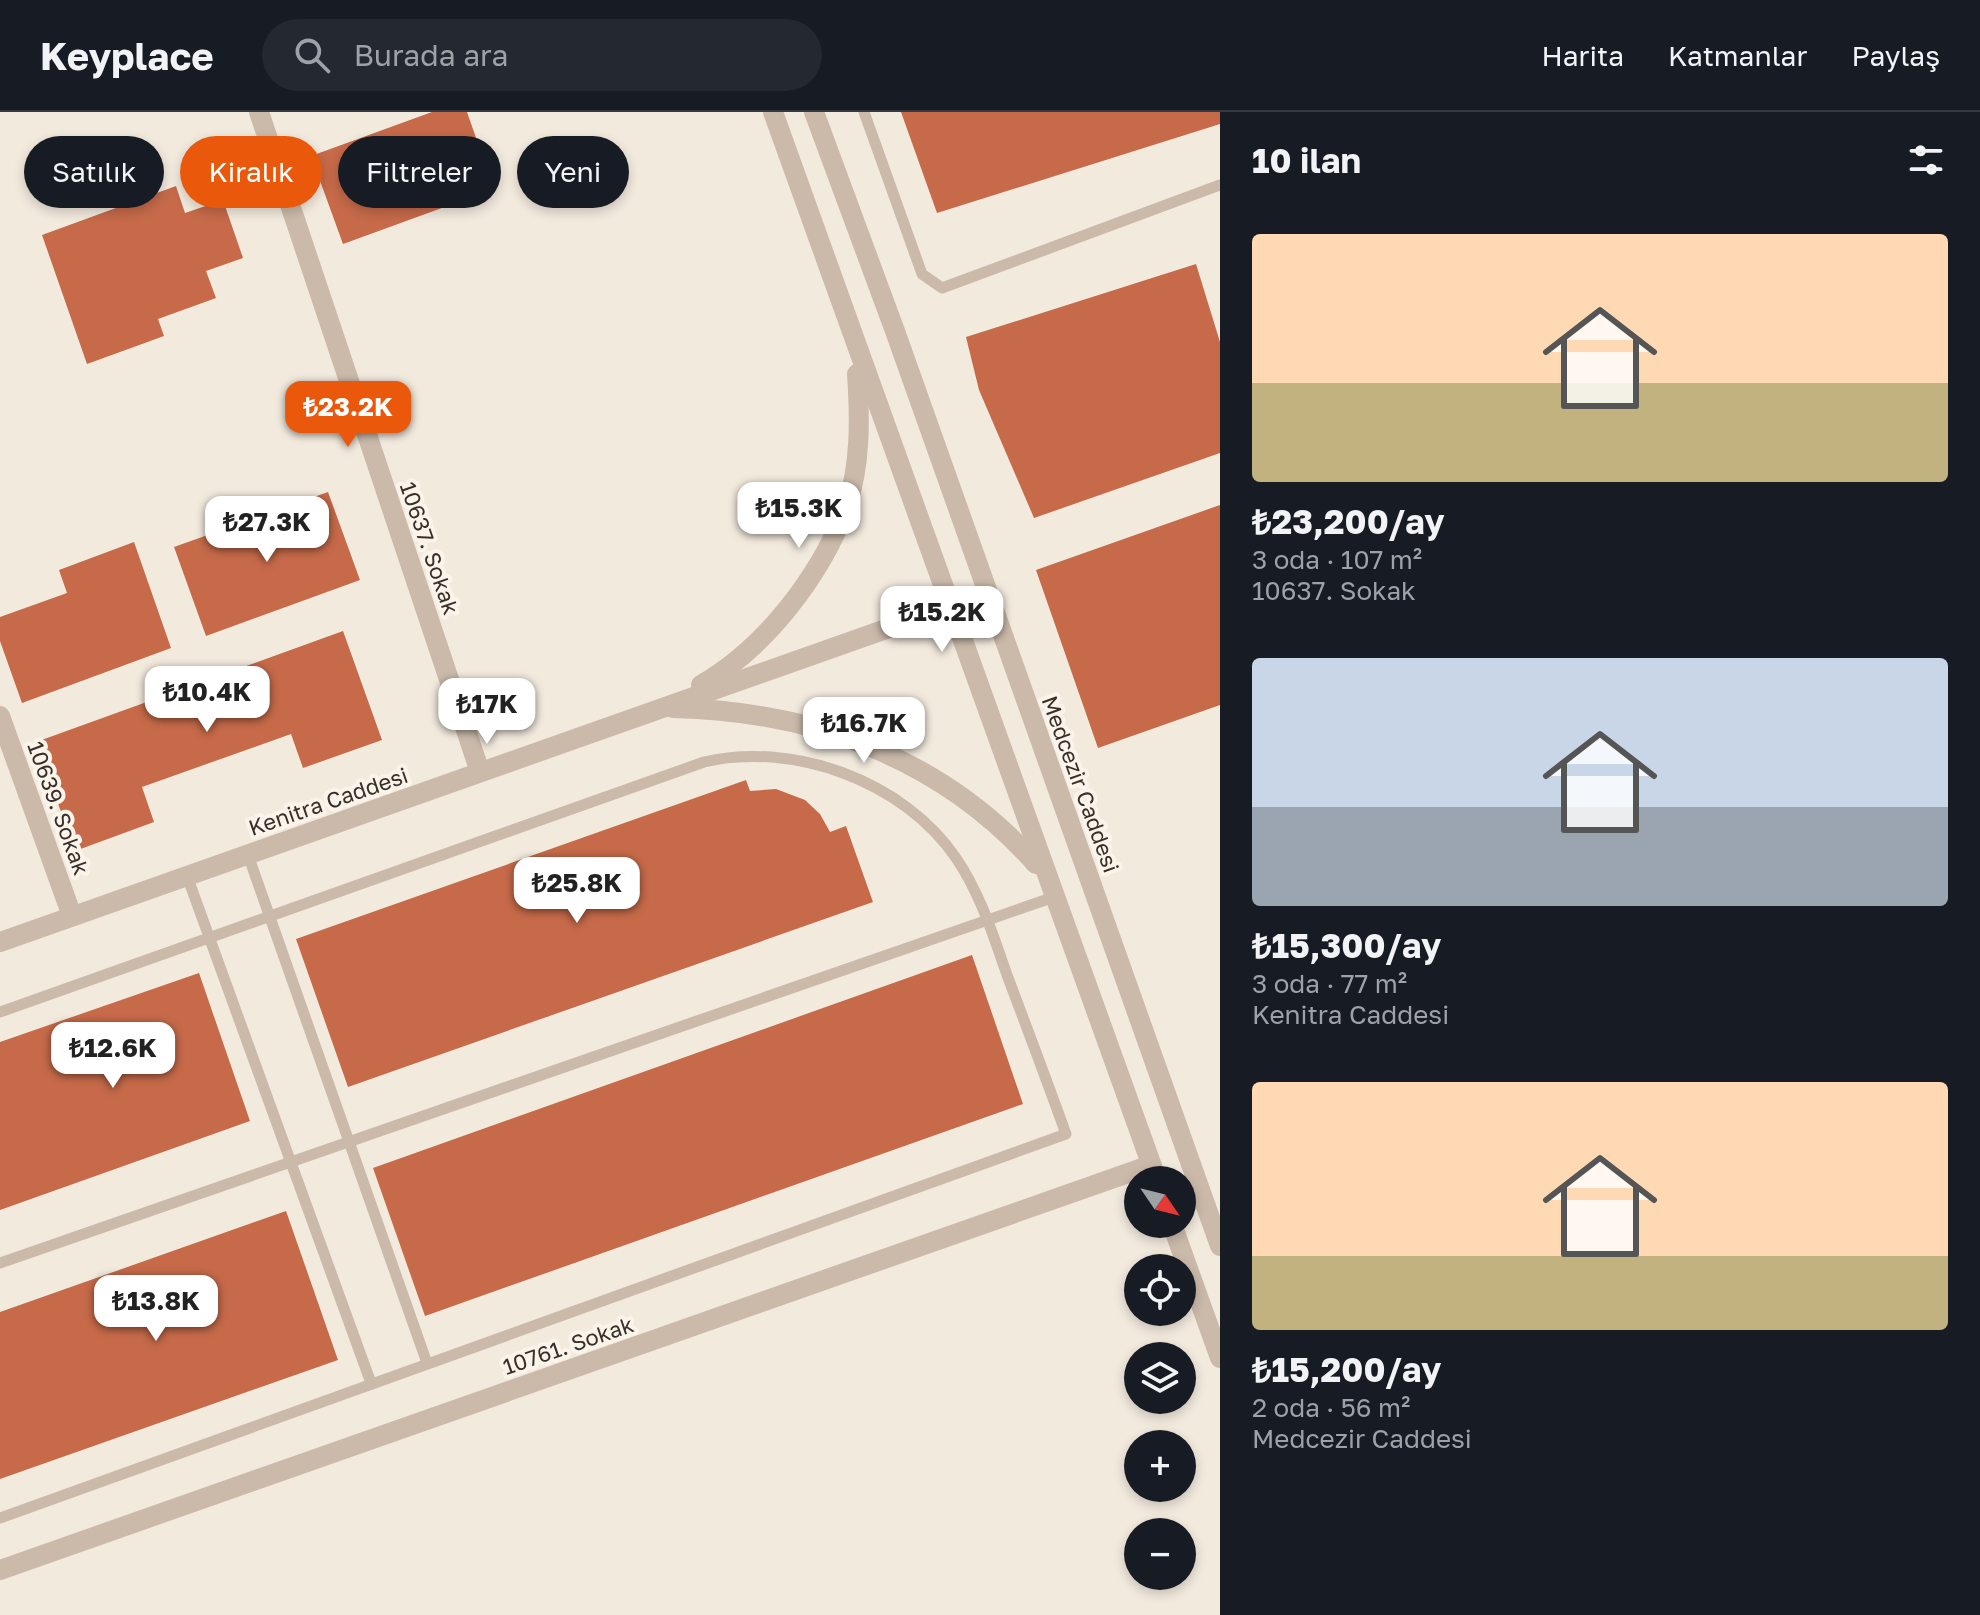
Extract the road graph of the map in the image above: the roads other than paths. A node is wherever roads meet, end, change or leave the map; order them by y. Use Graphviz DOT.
graph roads {
  1 [pos="259,112"];
  2 [pos="773,112"];
  3 [pos="814,112"];
  4 [pos="864,112"];
  5 [pos="1220,185"];
  6 [pos="856,350"];
  7 [pos="988,593"];
  8 [pos="949,607"];
  9 [pos="661,708"];
  10 [pos="0,716"];
  11 [pos="480,772"];
  12 [pos="248,855"];
  13 [pos="1045,874"];
  14 [pos="187,876"];
  15 [pos="1054,897"];
  16 [pos="72,916"];
  17 [pos="269,917"];
  18 [pos="987,920"];
  19 [pos="209,938"];
  20 [pos="0,942"];
  21 [pos="0,1012"];
  22 [pos="349,1141"];
  23 [pos="290,1161"];
  24 [pos="1152,1166"];
  25 [pos="1124,1182"];
  26 [pos="1177,1238"];
  27 [pos="1220,1246"];
  28 [pos="0,1263"];
  29 [pos="1220,1358"];
  30 [pos="427,1363"];
  31 [pos="371,1383"];
  32 [pos="0,1518"];
  33 [pos="0,1570"];
  1 -- 11 [label="street, 10637. Sokak"];
  2 -- 6 [label="street"];
  3 -- 7 [label="street, Medcezir Caddesi"];
  4 -- 5 [label="lane"];
  6 -- 8 [label="street"];
  6 -- 9 [label="street"];
  7 -- 8 [label="street, Kenitra Caddesi"];
  7 -- 27 [label="street, Medcezir Caddesi"];
  8 -- 9 [label="street, Kenitra Caddesi"];
  8 -- 13 [label="street"];
  9 -- 11 [label="street, Kenitra Caddesi"];
  9 -- 13 [label="street"];
  10 -- 16 [label="street, 10639. Sokak"];
  11 -- 12 [label="street, Kenitra Caddesi"];
  12 -- 14 [label="street, Kenitra Caddesi"];
  12 -- 17 [label="lane"];
  13 -- 15 [label="street"];
  14 -- 16 [label="street, Kenitra Caddesi"];
  14 -- 19 [label="lane"];
  15 -- 18 [label="lane"];
  15 -- 24 [label="street"];
  16 -- 20 [label="street, Kenitra Caddesi"];
  17 -- 18 [label="lane"];
  17 -- 19 [label="lane"];
  17 -- 22 [label="lane"];
  18 -- 22 [label="lane"];
  18 -- 30 [label="lane"];
  19 -- 21 [label="lane"];
  19 -- 23 [label="lane"];
  22 -- 23 [label="lane"];
  22 -- 30 [label="lane"];
  23 -- 28 [label="lane"];
  23 -- 31 [label="lane"];
  25 -- 33 [label="street, 10761. Sokak"];
  26 -- 29 [label="street"];
  30 -- 31 [label="lane"];
  31 -- 32 [label="lane"];
}
